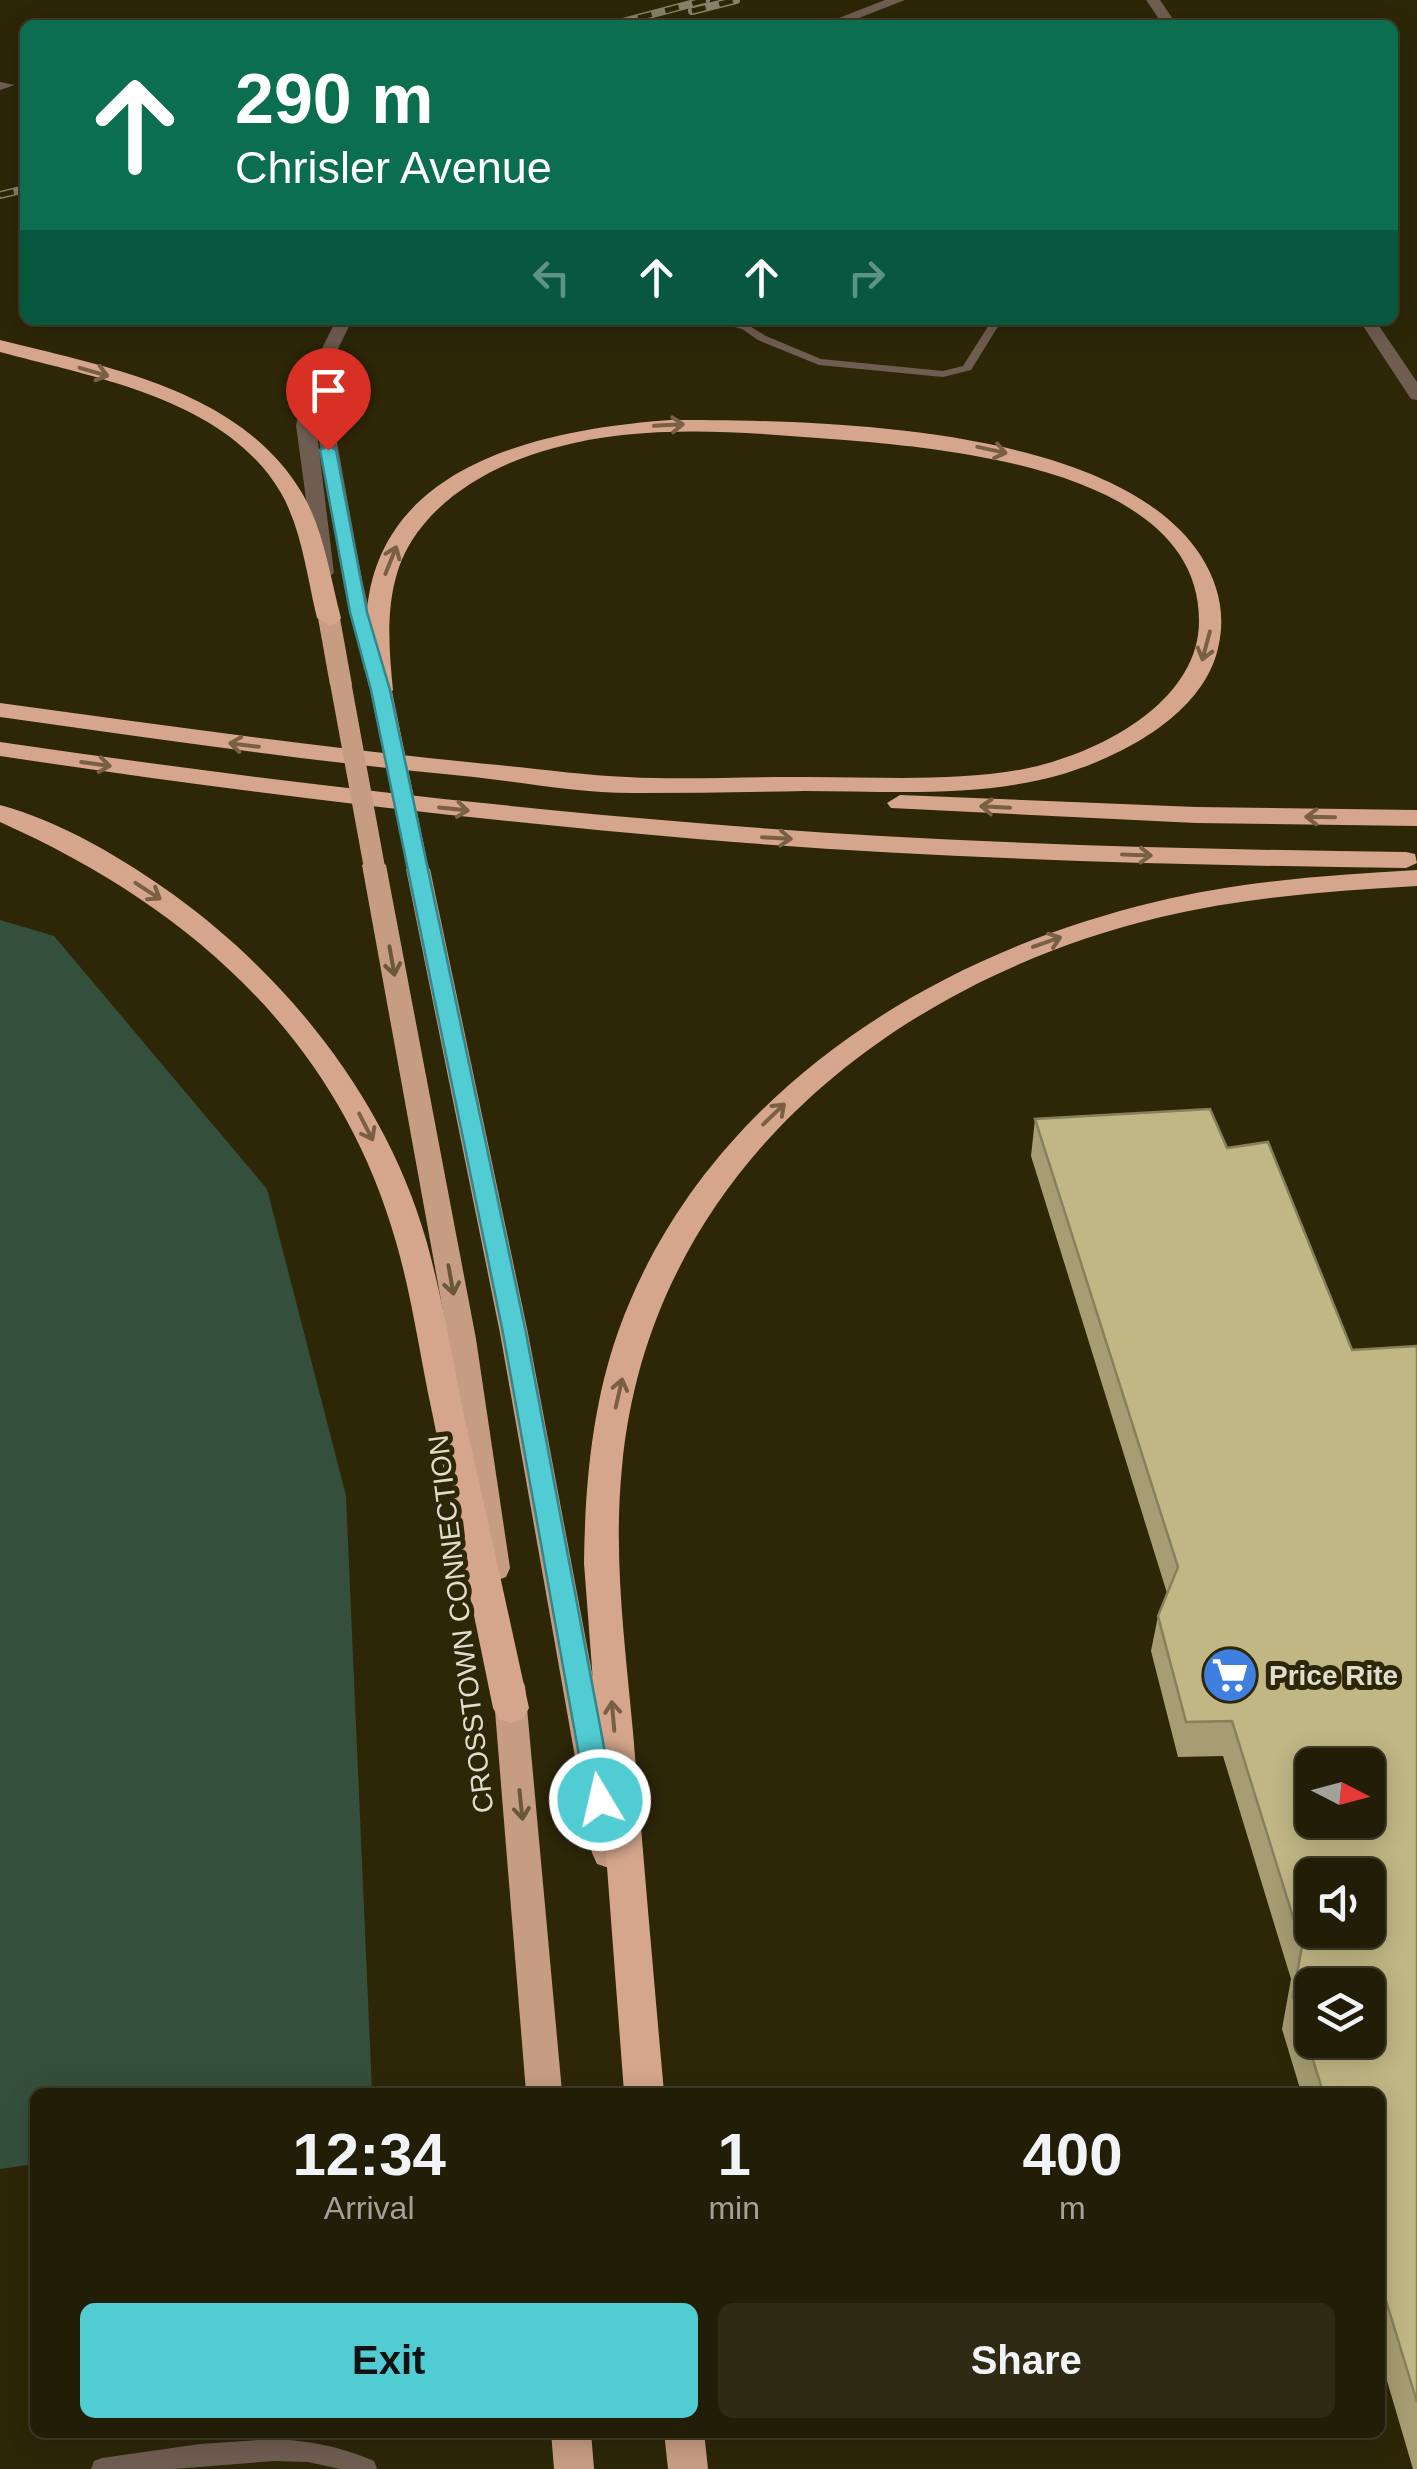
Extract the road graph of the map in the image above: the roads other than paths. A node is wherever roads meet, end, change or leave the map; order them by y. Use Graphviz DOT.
graph roads {
  1 [pos="898,0"];
  2 [pos="842,20"];
  3 [pos="341,325"];
  4 [pos="750,325"];
  5 [pos="993,325"];
  6 [pos="1370,325"];
  7 [pos="0,346"];
  8 [pos="326,355"];
  9 [pos="1417,395"];
  10 [pos="329,618"];
  11 [pos="380,690"];
  12 [pos="0,710"];
  13 [pos="0,750"];
  14 [pos="620,784"];
  15 [pos="0,813"];
  16 [pos="1417,818"];
  17 [pos="1417,860"];
  18 [pos="1417,878"];
  19 [pos="511,1708"];
  20 [pos="544,2088"];
  21 [pos="642,2088"];
  22 [pos="643,2088"];
  23 [pos="571,2438"];
  24 [pos="685,2438"];
  25 [pos="102,2469"];
  26 [pos="366,2469"];
  27 [pos="574,2469"];
  28 [pos="688,2469"];
  1 -- 2 [label="street"];
  3 -- 8 [label="street"];
  4 -- 5 [label="lane"];
  6 -- 9 [label="street"];
  7 -- 10 [label="highway, one-way"];
  8 -- 10 [label="street"];
  8 -- 11 [label="street"];
  10 -- 19 [label="highway, CROSSTOWN CONNECTION, one-way, bridge"];
  11 -- 14 [label="highway, one-way"];
  11 -- 21 [label="highway, bridge"];
  14 -- 12 [label="highway, one-way"];
  13 -- 17 [label="highway, one-way"];
  16 -- 14 [label="highway, one-way"];
  15 -- 19 [label="highway, one-way"];
  22 -- 18 [label="highway, one-way"];
  19 -- 20 [label="highway, CROSSTOWN CONNECTION, one-way"];
  23 -- 27 [label="highway"];
  24 -- 28 [label="highway"];
  25 -- 26 [label="lane"];
}
